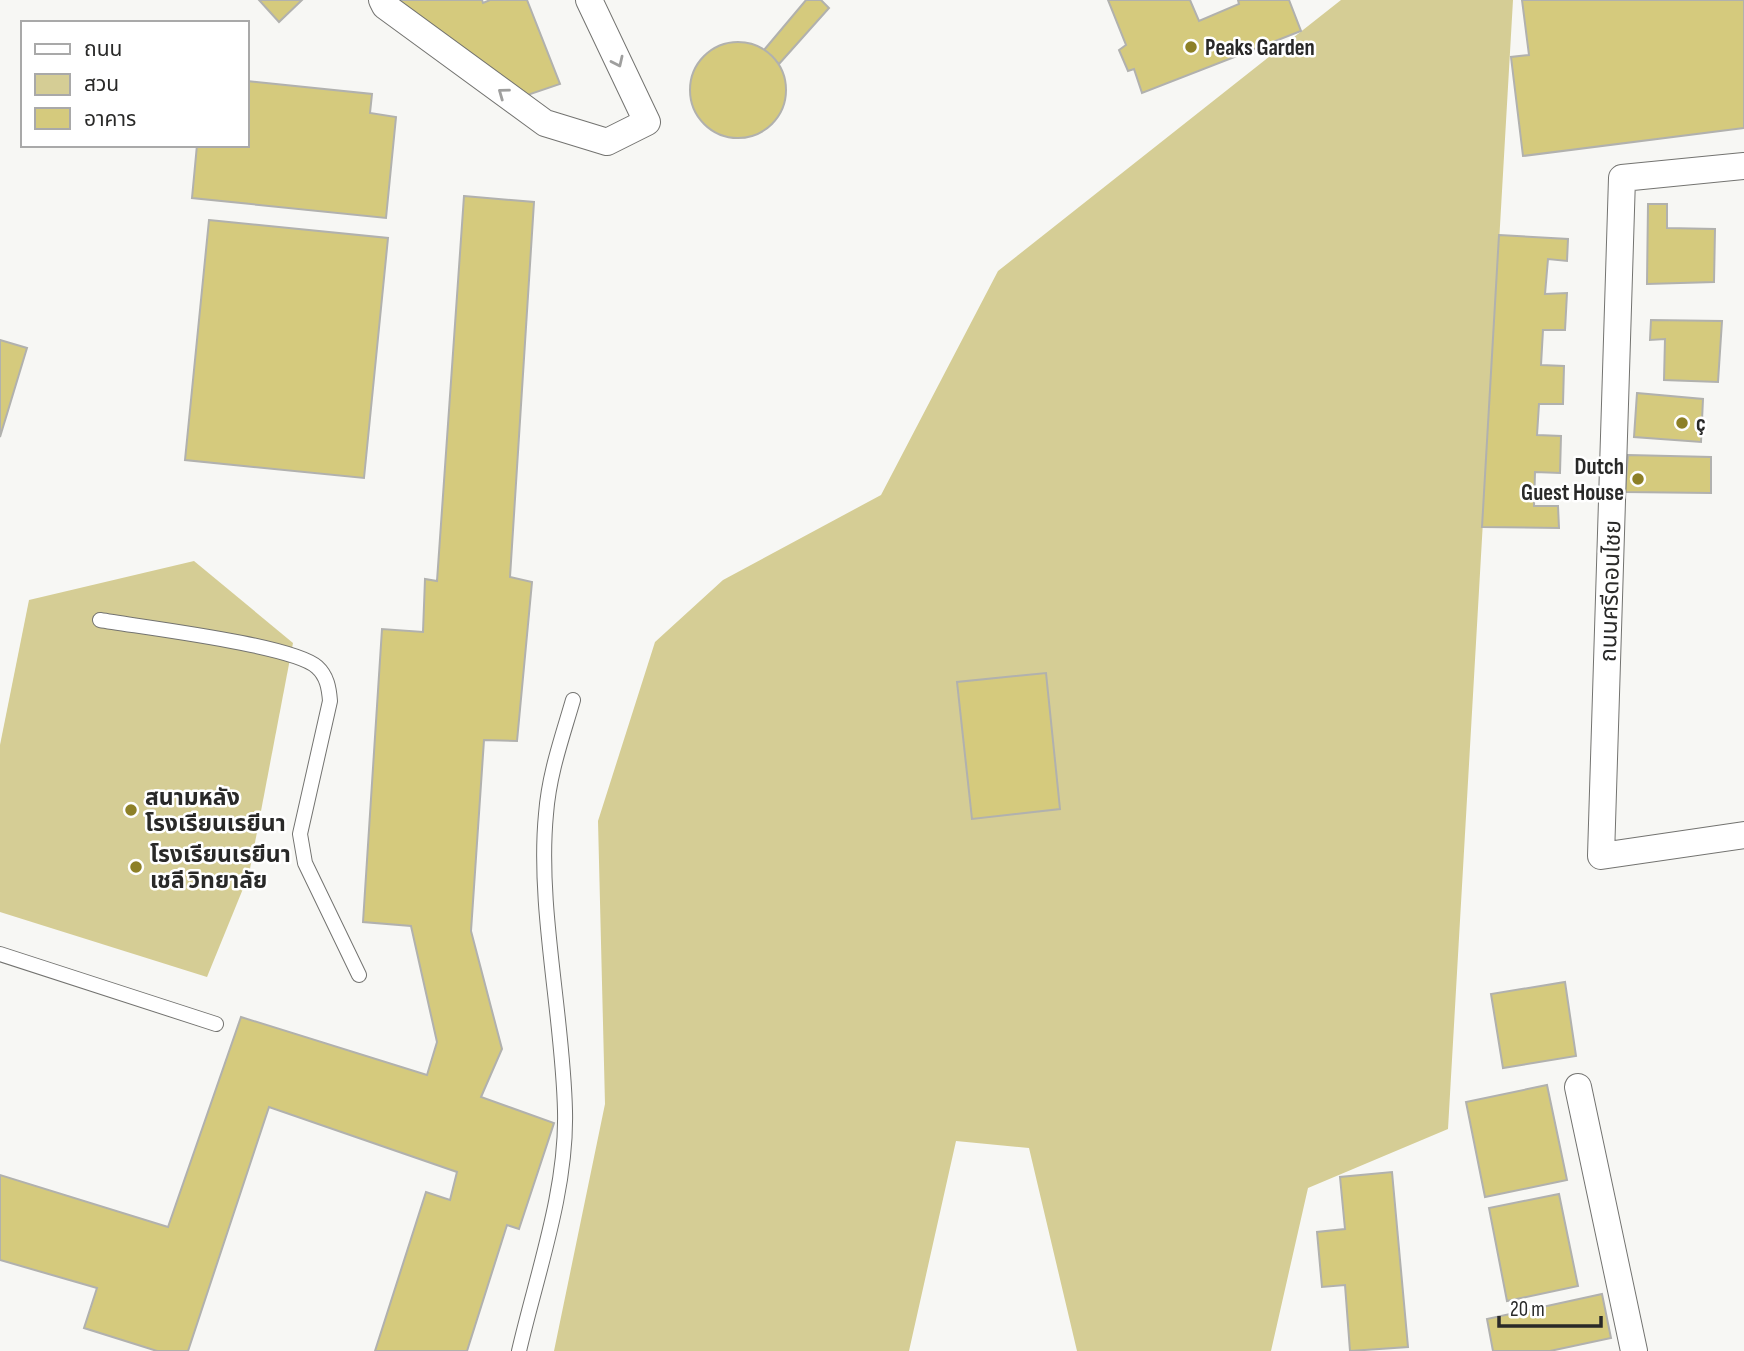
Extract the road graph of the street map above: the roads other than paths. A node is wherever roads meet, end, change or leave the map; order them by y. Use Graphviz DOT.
graph roads {
  1 [pos="382,0"];
  2 [pos="589,0"];
  3 [pos="1744,166"];
  4 [pos="100,620"];
  5 [pos="573,700"];
  6 [pos="1744,835"];
  7 [pos="0,954"];
  8 [pos="359,975"];
  9 [pos="216,1024"];
  10 [pos="1578,1087"];
  11 [pos="519,1351"];
  12 [pos="1634,1351"];
  2 -- 1 [label="street, one-way"];
  3 -- 6 [label="street, ถนนศรีดอนไชย"];
  4 -- 8 [label="lane"];
  5 -- 11 [label="lane"];
  7 -- 9 [label="lane"];
  10 -- 12 [label="street"];
}
